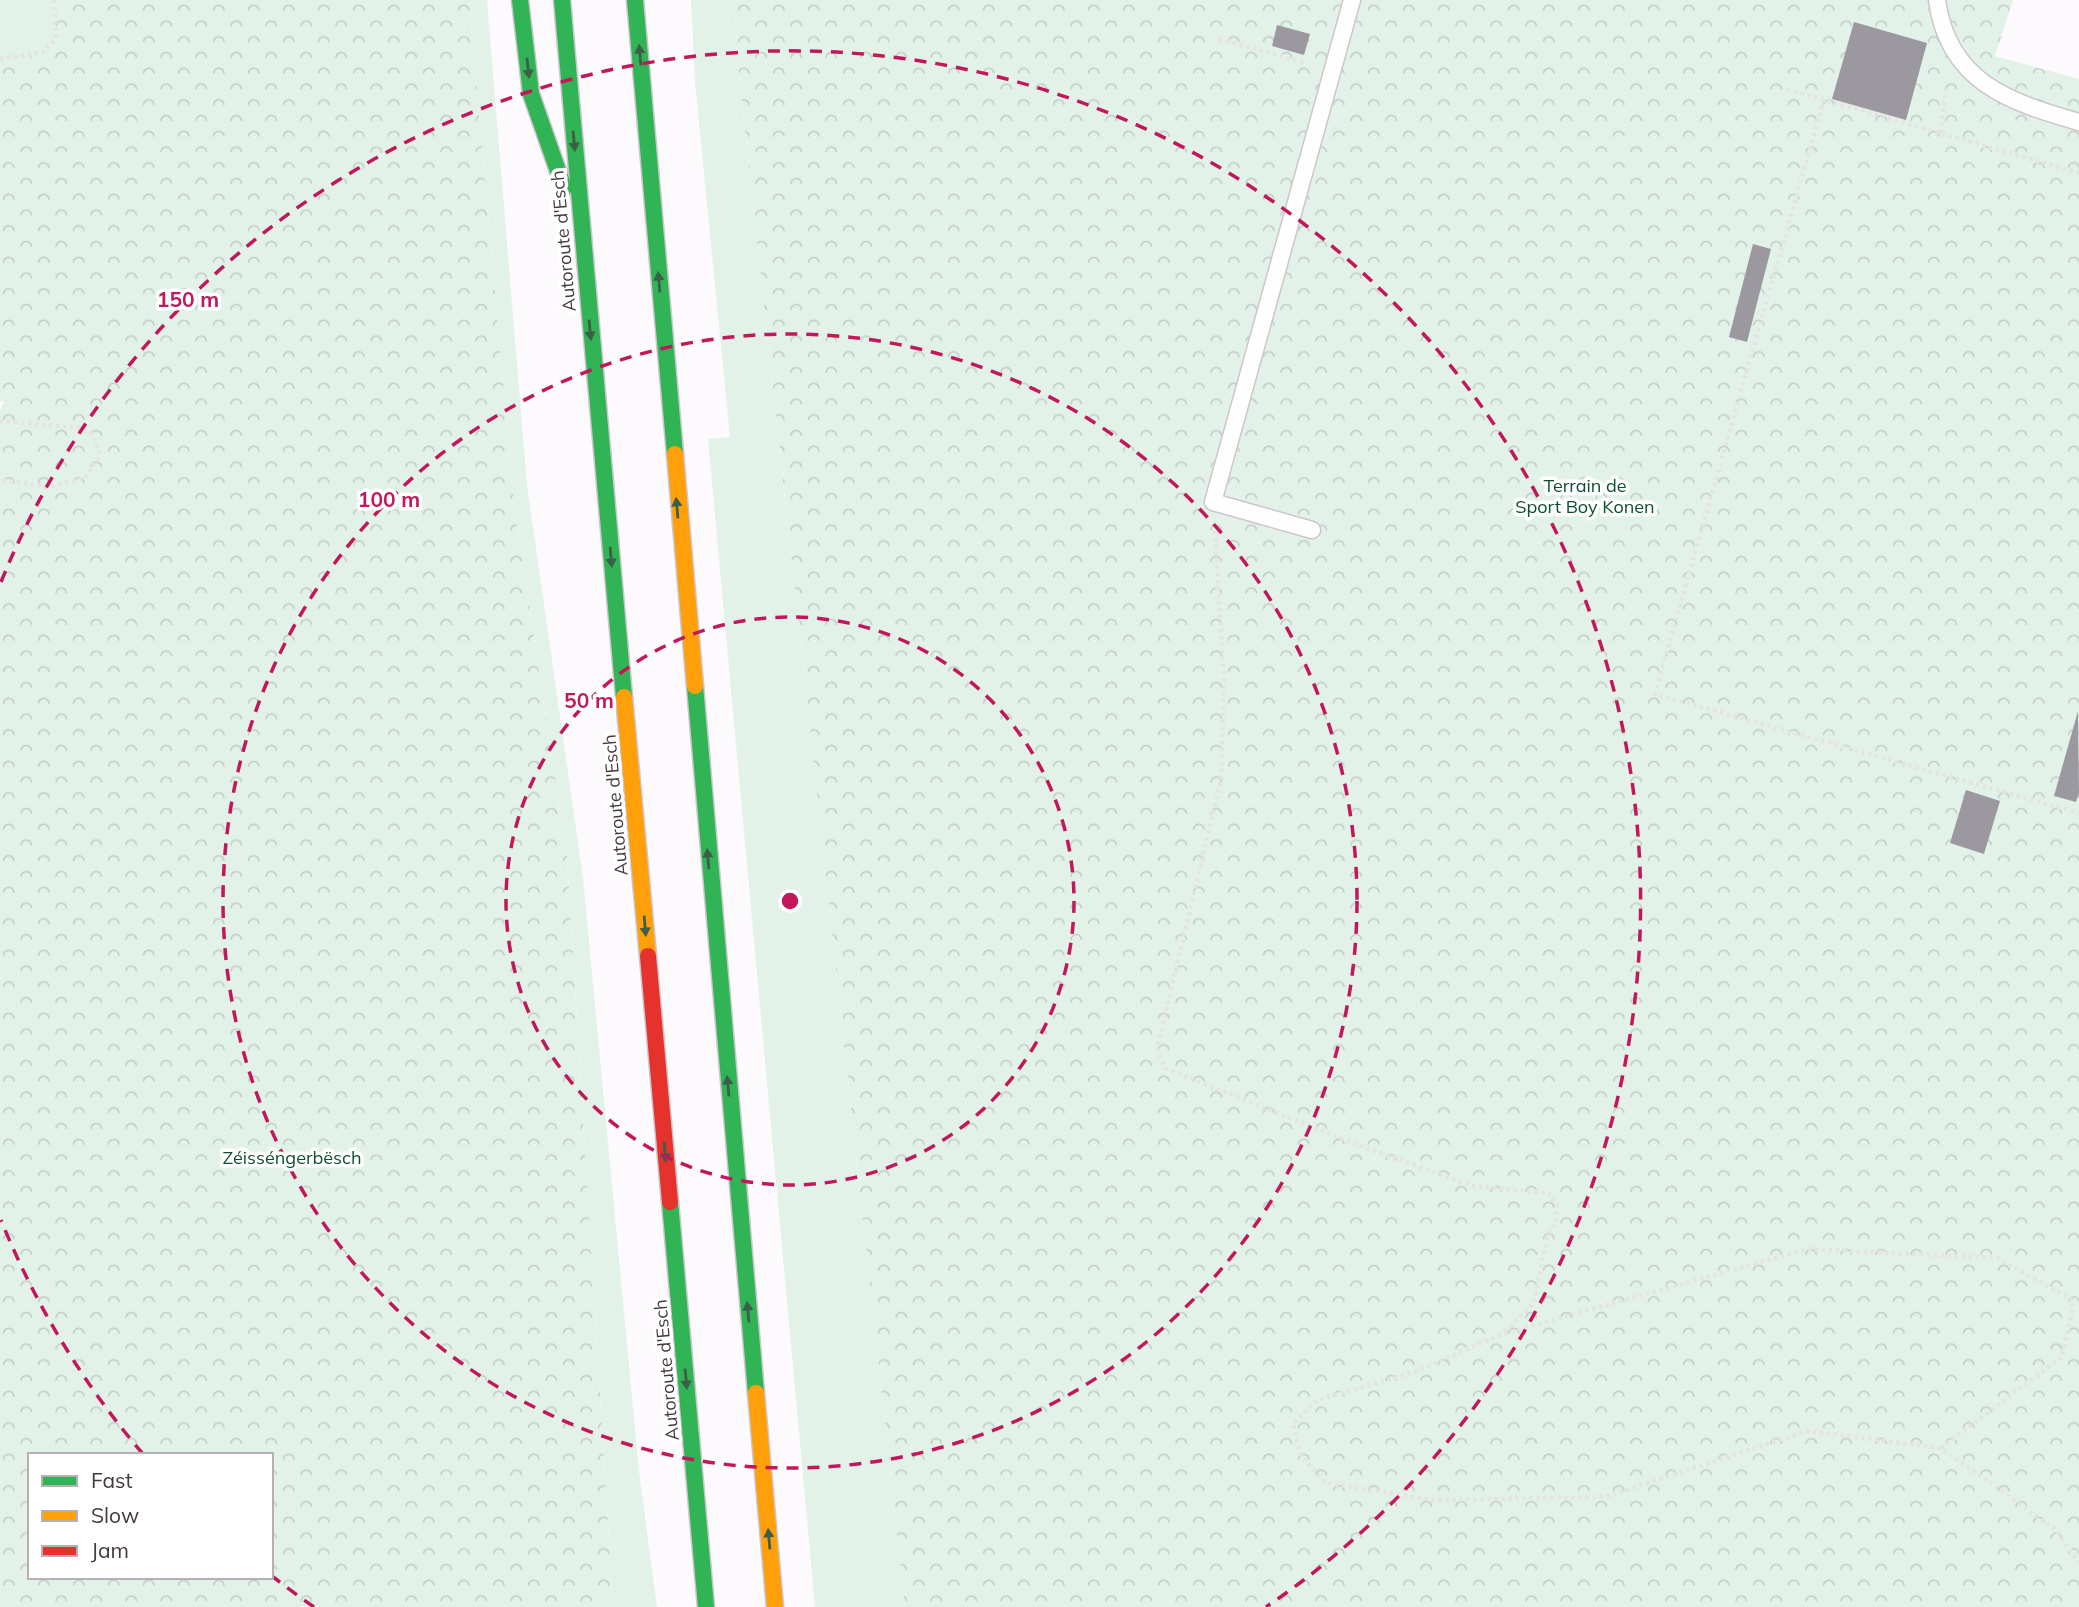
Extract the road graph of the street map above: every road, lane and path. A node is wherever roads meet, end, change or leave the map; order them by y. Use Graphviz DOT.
graph roads {
  1 [pos="54,0"];
  2 [pos="520,0"];
  3 [pos="562,0"];
  4 [pos="635,0"];
  5 [pos="1352,0"];
  6 [pos="1937,0"];
  7 [pos="1219,39"];
  8 [pos="1950,47"];
  9 [pos="0,59"];
  10 [pos="1332,71"];
  11 [pos="1787,89"];
  12 [pos="1824,99"];
  13 [pos="2079,122"];
  14 [pos="1941,133"];
  15 [pos="2079,173"];
  16 [pos="582,238"];
  17 [pos="0,421"];
  18 [pos="0,480"];
  19 [pos="1213,502"];
  20 [pos="1312,530"];
  21 [pos="2079,813"];
  22 [pos="1502,1334"];
  23 [pos="1941,1448"];
  24 [pos="2079,1563"];
  25 [pos="706,1607"];
  26 [pos="775,1607"];
  1 -- 9 [label="path"];
  2 -- 16 [label="highway, one-way"];
  3 -- 16 [label="highway, Autoroute d'Esch, one-way"];
  26 -- 4 [label="highway, one-way"];
  5 -- 10 [label="lane"];
  6 -- 8 [label="lane"];
  7 -- 10 [label="path"];
  8 -- 13 [label="lane"];
  8 -- 14 [label="path"];
  10 -- 19 [label="lane"];
  11 -- 12 [label="path"];
  12 -- 14 [label="path"];
  12 -- 21 [label="path"];
  14 -- 15 [label="path"];
  16 -- 25 [label="highway, Autoroute d'Esch, one-way"];
  17 -- 18 [label="path"];
  19 -- 20 [label="lane"];
  19 -- 22 [label="path"];
  22 -- 23 [label="path"];
  22 -- 23 [label="path"];
  23 -- 24 [label="path"];
}
